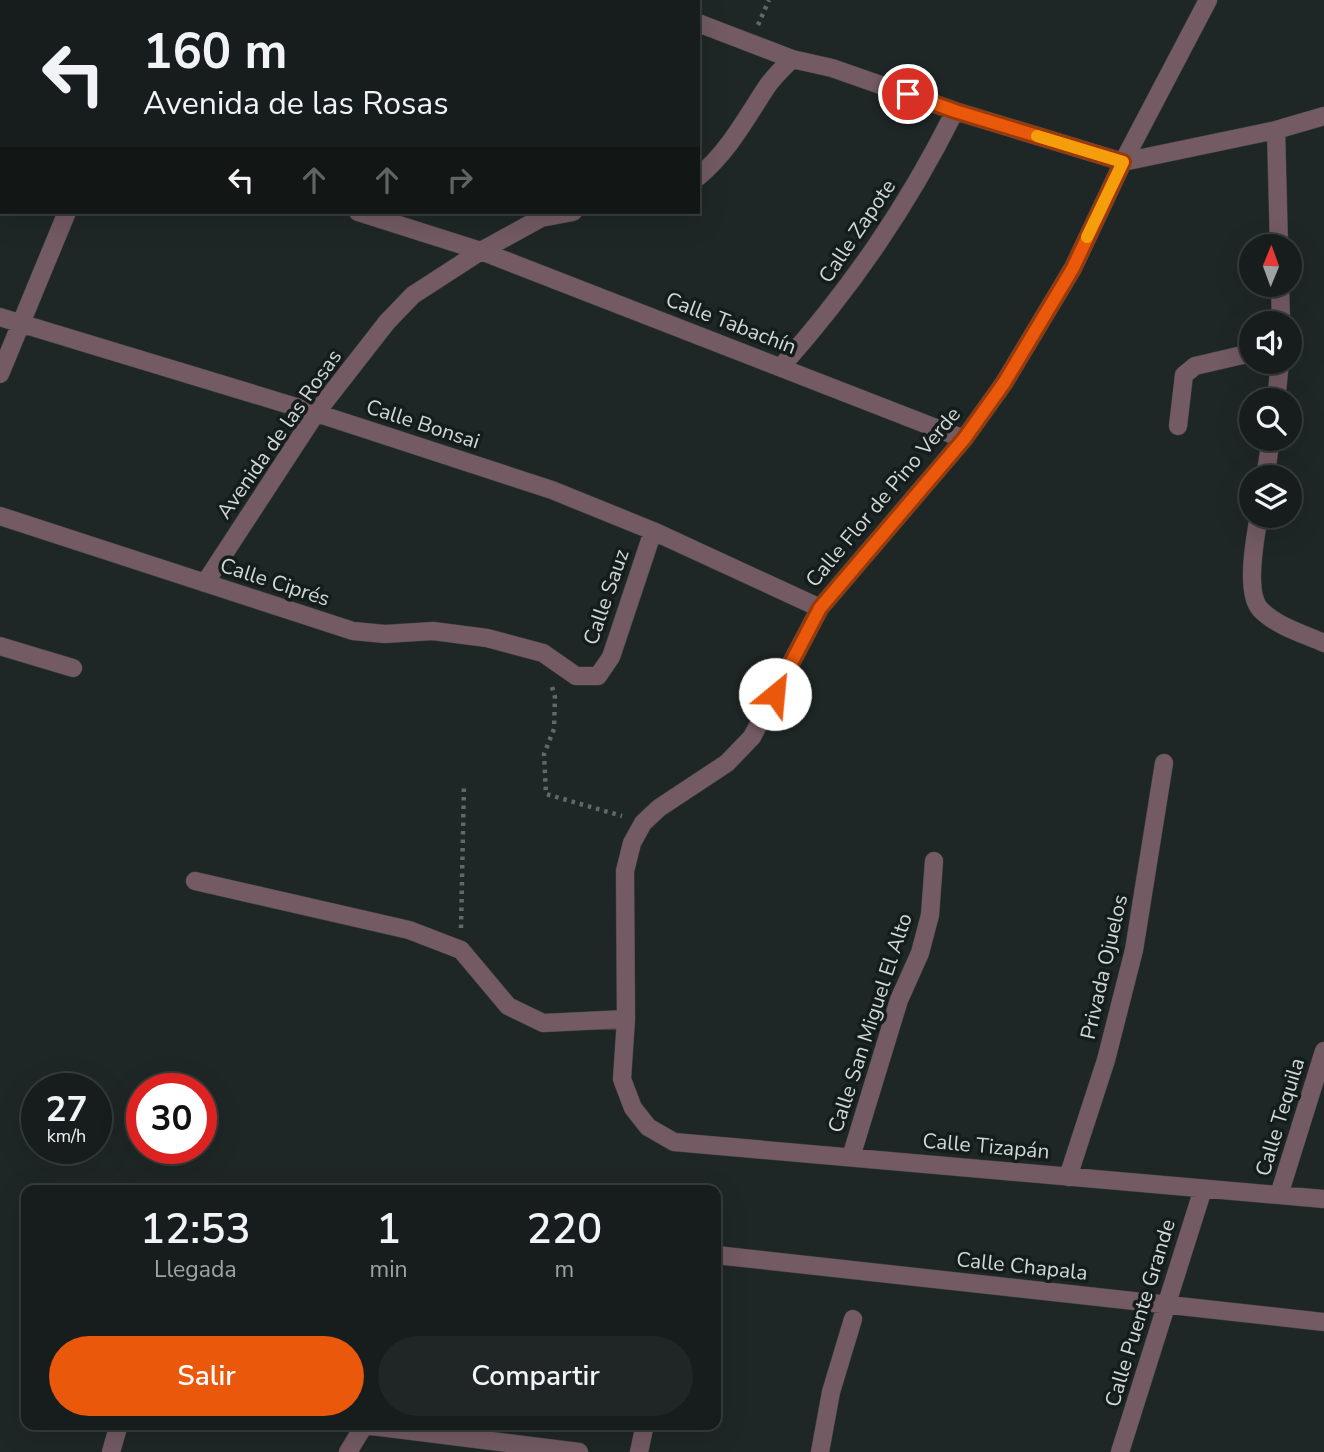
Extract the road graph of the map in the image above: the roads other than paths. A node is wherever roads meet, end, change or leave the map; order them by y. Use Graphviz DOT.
graph roads {
  1 [pos="1208,0"];
  2 [pos="700,24"];
  3 [pos="792,59"];
  4 [pos="955,111"];
  5 [pos="1324,116"];
  6 [pos="1276,130"];
  7 [pos="1123,162"];
  8 [pos="700,175"];
  9 [pos="66,214"];
  10 [pos="364,214"];
  11 [pos="562,214"];
  12 [pos="1279,234"];
  13 [pos="481,251"];
  14 [pos="0,317"];
  15 [pos="20,324"];
  16 [pos="1239,356"];
  17 [pos="781,367"];
  18 [pos="0,374"];
  19 [pos="316,413"];
  20 [pos="1178,426"];
  21 [pos="964,439"];
  22 [pos="0,516"];
  23 [pos="1257,528"];
  24 [pos="653,531"];
  25 [pos="205,583"];
  26 [pos="820,608"];
  27 [pos="1324,643"];
  28 [pos="0,646"];
  29 [pos="73,668"];
  30 [pos="598,676"];
  31 [pos="1164,763"];
  32 [pos="934,860"];
  33 [pos="195,881"];
  34 [pos="626,1019"];
  35 [pos="1324,1051"];
  36 [pos="648,1127"];
  37 [pos="851,1157"];
  38 [pos="1068,1177"];
  39 [pos="1203,1189"];
  40 [pos="1279,1195"];
  41 [pos="1324,1199"];
  42 [pos="721,1256"];
  43 [pos="1167,1305"];
  44 [pos="853,1320"];
  45 [pos="1324,1322"];
  46 [pos="116,1430"];
  47 [pos="362,1430"];
  48 [pos="405,1430"];
  49 [pos="644,1430"];
  50 [pos="111,1452"];
  51 [pos="348,1452"];
  52 [pos="579,1452"];
  53 [pos="639,1452"];
  54 [pos="820,1452"];
  55 [pos="1120,1452"];
  1 -- 7 [label="street, Calle Flor de Pino Verde"];
  2 -- 3 [label="street"];
  3 -- 4 [label="street"];
  3 -- 8 [label="street"];
  4 -- 7 [label="street"];
  4 -- 17 [label="street, Calle Zapote"];
  5 -- 6 [label="street"];
  6 -- 7 [label="street"];
  6 -- 12 [label="street"];
  7 -- 21 [label="street, Calle Flor de Pino Verde"];
  9 -- 15 [label="street"];
  10 -- 13 [label="street, Calle Tabachín"];
  11 -- 13 [label="street, Avenida de las Rosas"];
  13 -- 17 [label="street, Calle Tabachín"];
  13 -- 19 [label="street, Avenida de las Rosas"];
  14 -- 15 [label="street, Calle Bonsai"];
  15 -- 18 [label="street"];
  15 -- 19 [label="street, Calle Bonsai"];
  16 -- 20 [label="street"];
  17 -- 21 [label="street, Calle Tabachín"];
  19 -- 24 [label="street, Calle Bonsai"];
  19 -- 25 [label="street, Avenida de las Rosas"];
  21 -- 26 [label="street, Calle Flor de Pino Verde"];
  22 -- 25 [label="street, Calle Ciprés"];
  23 -- 27 [label="street"];
  24 -- 26 [label="street, Calle Bonsai"];
  24 -- 30 [label="street, Calle Sauz"];
  25 -- 30 [label="street, Calle Ciprés"];
  26 -- 34 [label="street, Calle Flor de Pino Verde"];
  28 -- 29 [label="street"];
  31 -- 38 [label="street, Privada Ojuelos"];
  32 -- 37 [label="street, Calle San Miguel El Alto"];
  33 -- 34 [label="street"];
  34 -- 36 [label="street, Calle Flor de Pino Verde"];
  35 -- 40 [label="street, Calle Tequila"];
  36 -- 37 [label="street, Calle Tizapán"];
  37 -- 38 [label="street, Calle Tizapán"];
  38 -- 39 [label="street, Calle Tizapán"];
  39 -- 40 [label="street, Calle Tizapán"];
  39 -- 43 [label="street, Calle Puente Grande"];
  40 -- 41 [label="street, Calle Tizapán"];
  42 -- 43 [label="street, Calle Chapala"];
  43 -- 45 [label="street, Calle Chapala"];
  43 -- 55 [label="street, Calle Puente Grande"];
  44 -- 54 [label="street"];
  46 -- 50 [label="street"];
  47 -- 51 [label="street"];
  48 -- 52 [label="street"];
  49 -- 53 [label="street"];
}
